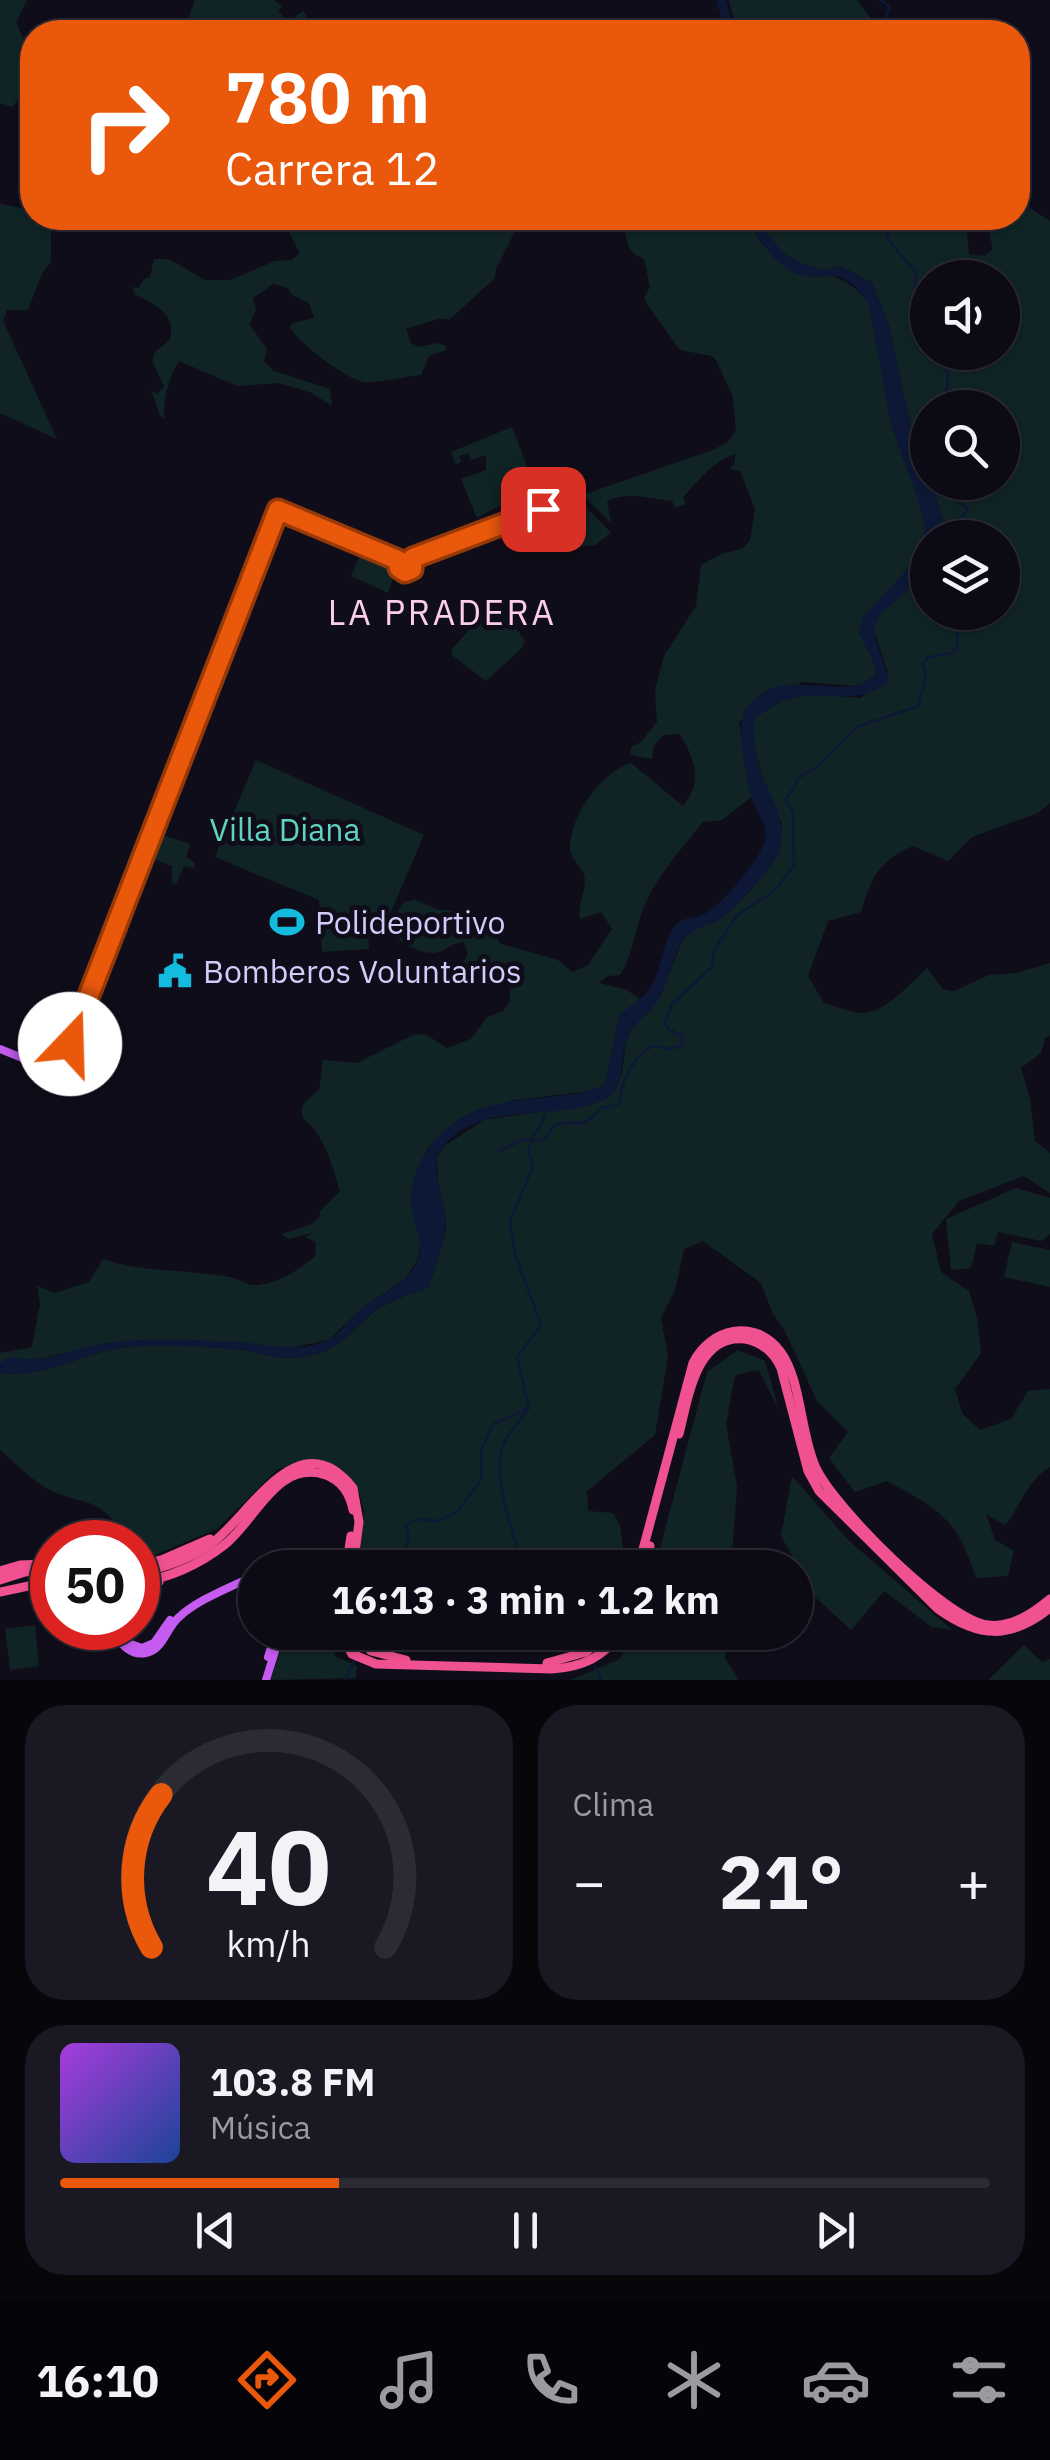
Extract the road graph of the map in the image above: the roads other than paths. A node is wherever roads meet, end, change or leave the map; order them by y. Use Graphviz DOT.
graph roads {
  1 [pos="543,509"];
  2 [pos="0,1049"];
  3 [pos="228,1529"];
  4 [pos="351,1550"];
  5 [pos="354,1550"];
  6 [pos="643,1550"];
  7 [pos="649,1550"];
  8 [pos="160,1560"];
  9 [pos="160,1563"];
  10 [pos="30,1564"];
  11 [pos="0,1571"];
  12 [pos="30,1571"];
  13 [pos="177,1572"];
  14 [pos="0,1580"];
  15 [pos="160,1580"];
  16 [pos="160,1580"];
  17 [pos="238,1581"];
  18 [pos="238,1582"];
  19 [pos="30,1588"];
  20 [pos="0,1594"];
  21 [pos="1050,1599"];
  22 [pos="1050,1608"];
  23 [pos="160,1634"];
  24 [pos="160,1640"];
  25 [pos="127,1650"];
  26 [pos="152,1650"];
  27 [pos="273,1650"];
  28 [pos="348,1650"];
  29 [pos="371,1650"];
  30 [pos="588,1650"];
  31 [pos="607,1650"];
  32 [pos="546,1665"];
  33 [pos="264,1680"];
  1 -- 2 [label="main road"];
  3 -- 5 [label="highway"];
  3 -- 8 [label="highway"];
  3 -- 9 [label="highway"];
  4 -- 13 [label="highway"];
  6 -- 21 [label="highway"];
  7 -- 22 [label="highway"];
  10 -- 11 [label="highway"];
  12 -- 14 [label="highway"];
  13 -- 15 [label="highway"];
  13 -- 16 [label="highway"];
  17 -- 23 [label="main road"];
  18 -- 24 [label="main road"];
  19 -- 20 [label="highway"];
  25 -- 26 [label="main road"];
  27 -- 33 [label="main road"];
  28 -- 32 [label="highway"];
  29 -- 32 [label="highway"];
  30 -- 32 [label="highway"];
  31 -- 32 [label="highway"];
}
